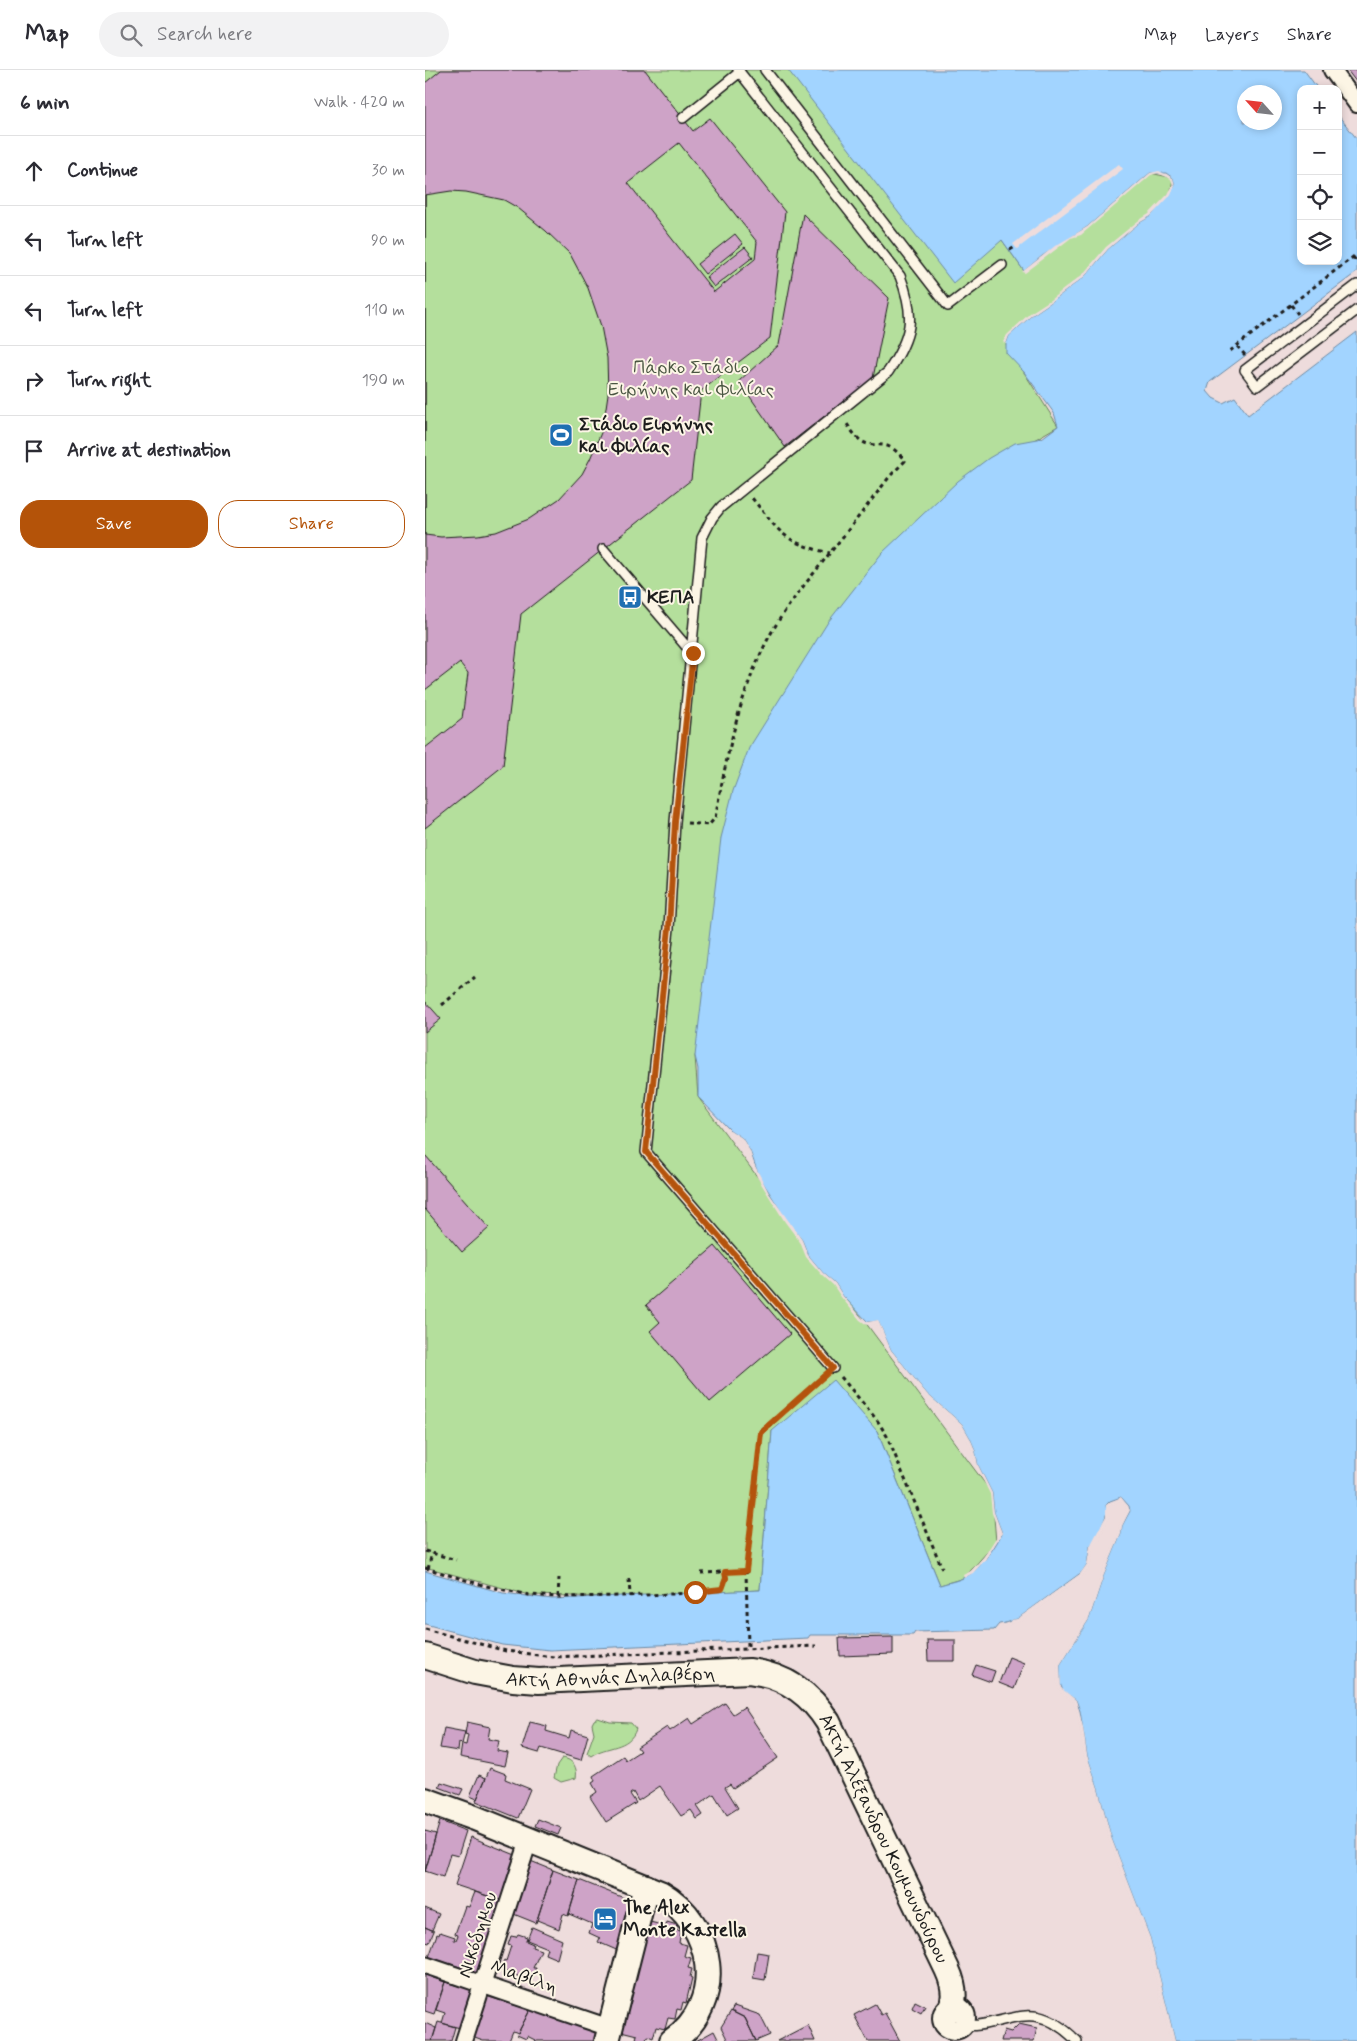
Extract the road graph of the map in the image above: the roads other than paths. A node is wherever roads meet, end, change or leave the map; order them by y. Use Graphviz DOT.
graph roads {
  1 [pos="765,70"];
  2 [pos="1332,70"];
  3 [pos="739,71"];
  4 [pos="1357,104"];
  5 [pos="683,118"];
  6 [pos="1002,265"];
  7 [pos="1357,285"];
  8 [pos="1357,310"];
  9 [pos="603,549"];
  10 [pos="693,653"];
  11 [pos="833,1368"];
  12 [pos="425,1656"];
  13 [pos="796,1687"];
  14 [pos="425,1800"];
  15 [pos="529,1840"];
  16 [pos="646,1887"];
  17 [pos="425,1965"];
  18 [pos="483,1984"];
  19 [pos="955,2019"];
  20 [pos="608,2034"];
  21 [pos="464,2041"];
  22 [pos="672,2041"];
  23 [pos="1077,2041"];
  1 -- 6 [label="lane"];
  2 -- 4 [label="street"];
  3 -- 5 [label="lane"];
  3 -- 10 [label="lane"];
  7 -- 8 [label="lane"];
  9 -- 10 [label="lane"];
  10 -- 11 [label="lane"];
  12 -- 13 [label="street, Ακτή Αθηνάς Δηλαβέρη"];
  13 -- 19 [label="street, Ακτή Αλέξανδρου Κουμουνδούρου"];
  14 -- 15 [label="street"];
  15 -- 16 [label="street"];
  15 -- 18 [label="street, Νικόδημου"];
  16 -- 20 [label="street"];
  16 -- 22 [label="street"];
  17 -- 18 [label="street, Μαβίλη"];
  18 -- 20 [label="street, Μαβίλη"];
  18 -- 21 [label="street, Νικόδημου"];
  19 -- 23 [label="lane"];
}
